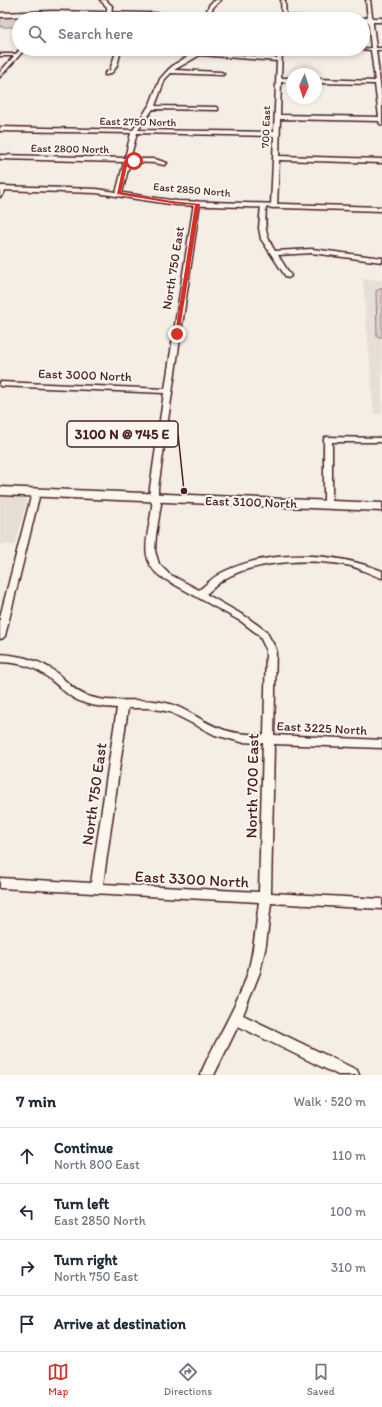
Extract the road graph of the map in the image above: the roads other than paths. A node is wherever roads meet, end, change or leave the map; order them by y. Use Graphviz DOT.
graph roads {
  1 [pos="103,0"];
  2 [pos="219,0"];
  3 [pos="283,0"];
  4 [pos="368,0"];
  5 [pos="109,12"];
  6 [pos="208,12"];
  7 [pos="284,12"];
  8 [pos="367,12"];
  9 [pos="0,15"];
  10 [pos="12,15"];
  11 [pos="370,20"];
  12 [pos="382,20"];
  13 [pos="370,37"];
  14 [pos="373,49"];
  15 [pos="382,49"];
  16 [pos="0,55"];
  17 [pos="12,55"];
  18 [pos="17,56"];
  19 [pos="117,56"];
  20 [pos="193,56"];
  21 [pos="239,56"];
  22 [pos="279,56"];
  23 [pos="279,60"];
  24 [pos="170,70"];
  25 [pos="0,74"];
  26 [pos="107,74"];
  27 [pos="221,74"];
  28 [pos="278,80"];
  29 [pos="286,80"];
  30 [pos="322,81"];
  31 [pos="377,83"];
  32 [pos="151,107"];
  33 [pos="216,109"];
  34 [pos="277,117"];
  35 [pos="382,119"];
  36 [pos="382,123"];
  37 [pos="0,129"];
  38 [pos="134,132"];
  39 [pos="276,134"];
  40 [pos="0,158"];
  41 [pos="275,158"];
  42 [pos="126,161"];
  43 [pos="382,161"];
  44 [pos="164,164"];
  45 [pos="2,188"];
  46 [pos="119,193"];
  47 [pos="0,195"];
  48 [pos="197,204"];
  49 [pos="263,206"];
  50 [pos="274,206"];
  51 [pos="382,209"];
  52 [pos="274,253"];
  53 [pos="382,260"];
  54 [pos="288,276"];
  55 [pos="0,384"];
  56 [pos="169,391"];
  57 [pos="382,440"];
  58 [pos="0,491"];
  59 [pos="36,493"];
  60 [pos="154,498"];
  61 [pos="328,505"];
  62 [pos="382,507"];
  63 [pos="151,550"];
  64 [pos="382,575"];
  65 [pos="199,595"];
  66 [pos="0,636"];
  67 [pos="0,658"];
  68 [pos="123,703"];
  69 [pos="270,739"];
  70 [pos="382,744"];
  71 [pos="0,883"];
  72 [pos="96,889"];
  73 [pos="265,899"];
  74 [pos="382,904"];
  75 [pos="235,1018"];
  76 [pos="207,1075"];
  77 [pos="352,1075"];
  1 -- 5 [label="street"];
  2 -- 6 [label="street"];
  3 -- 7 [label="street"];
  4 -- 8 [label="street"];
  9 -- 10 [label="main road"];
  11 -- 12 [label="main road"];
  13 -- 14 [label="street"];
  14 -- 15 [label="street"];
  14 -- 31 [label="street"];
  16 -- 17 [label="street"];
  18 -- 25 [label="street"];
  19 -- 26 [label="street"];
  20 -- 24 [label="street"];
  21 -- 23 [label="street"];
  22 -- 23 [label="street, 700 East"];
  23 -- 28 [label="street, 700 East"];
  24 -- 27 [label="street"];
  24 -- 32 [label="street"];
  28 -- 29 [label="street"];
  28 -- 34 [label="street, 700 East"];
  30 -- 31 [label="street"];
  31 -- 35 [label="street"];
  32 -- 33 [label="street"];
  32 -- 38 [label="street"];
  34 -- 35 [label="street"];
  34 -- 39 [label="street, 700 East"];
  35 -- 36 [label="street"];
  37 -- 38 [label="street, East 2750 North"];
  38 -- 39 [label="street, East 2750 North"];
  38 -- 42 [label="street"];
  39 -- 41 [label="street, 700 East"];
  40 -- 42 [label="street, East 2800 North"];
  41 -- 43 [label="street"];
  41 -- 50 [label="street, 700 East"];
  42 -- 44 [label="street, East 2800 North"];
  42 -- 46 [label="street"];
  45 -- 46 [label="street, East 2850 North"];
  45 -- 47 [label="street"];
  46 -- 48 [label="street, East 2850 North"];
  48 -- 49 [label="street, East 2850 North"];
  48 -- 56 [label="street, North 750 East"];
  49 -- 50 [label="street, East 2850 North"];
  49 -- 52 [label="street"];
  50 -- 51 [label="street, East 2850 North"];
  52 -- 53 [label="street"];
  52 -- 54 [label="street"];
  55 -- 56 [label="street, East 3000 North"];
  56 -- 60 [label="street, North 750 East"];
  57 -- 61 [label="street"];
  58 -- 59 [label="main road, East 3100 North"];
  59 -- 60 [label="main road, East 3100 North"];
  59 -- 66 [label="street"];
  60 -- 61 [label="main road, East 3100 North"];
  60 -- 63 [label="street, North 750 East"];
  61 -- 62 [label="main road, East 3100 North"];
  63 -- 65 [label="street, North 700 East"];
  64 -- 65 [label="street"];
  65 -- 69 [label="street, North 700 East"];
  67 -- 68 [label="street, East 3225 North"];
  68 -- 69 [label="street, East 3225 North"];
  68 -- 72 [label="street, North 750 East"];
  69 -- 70 [label="street, East 3225 North"];
  69 -- 73 [label="street, North 700 East"];
  71 -- 72 [label="street, East 3300 North"];
  72 -- 73 [label="street, East 3300 North"];
  73 -- 74 [label="street, East 3300 North"];
  73 -- 75 [label="street, North 700 East"];
  75 -- 76 [label="street, North 700 East"];
  75 -- 77 [label="street"];
}
